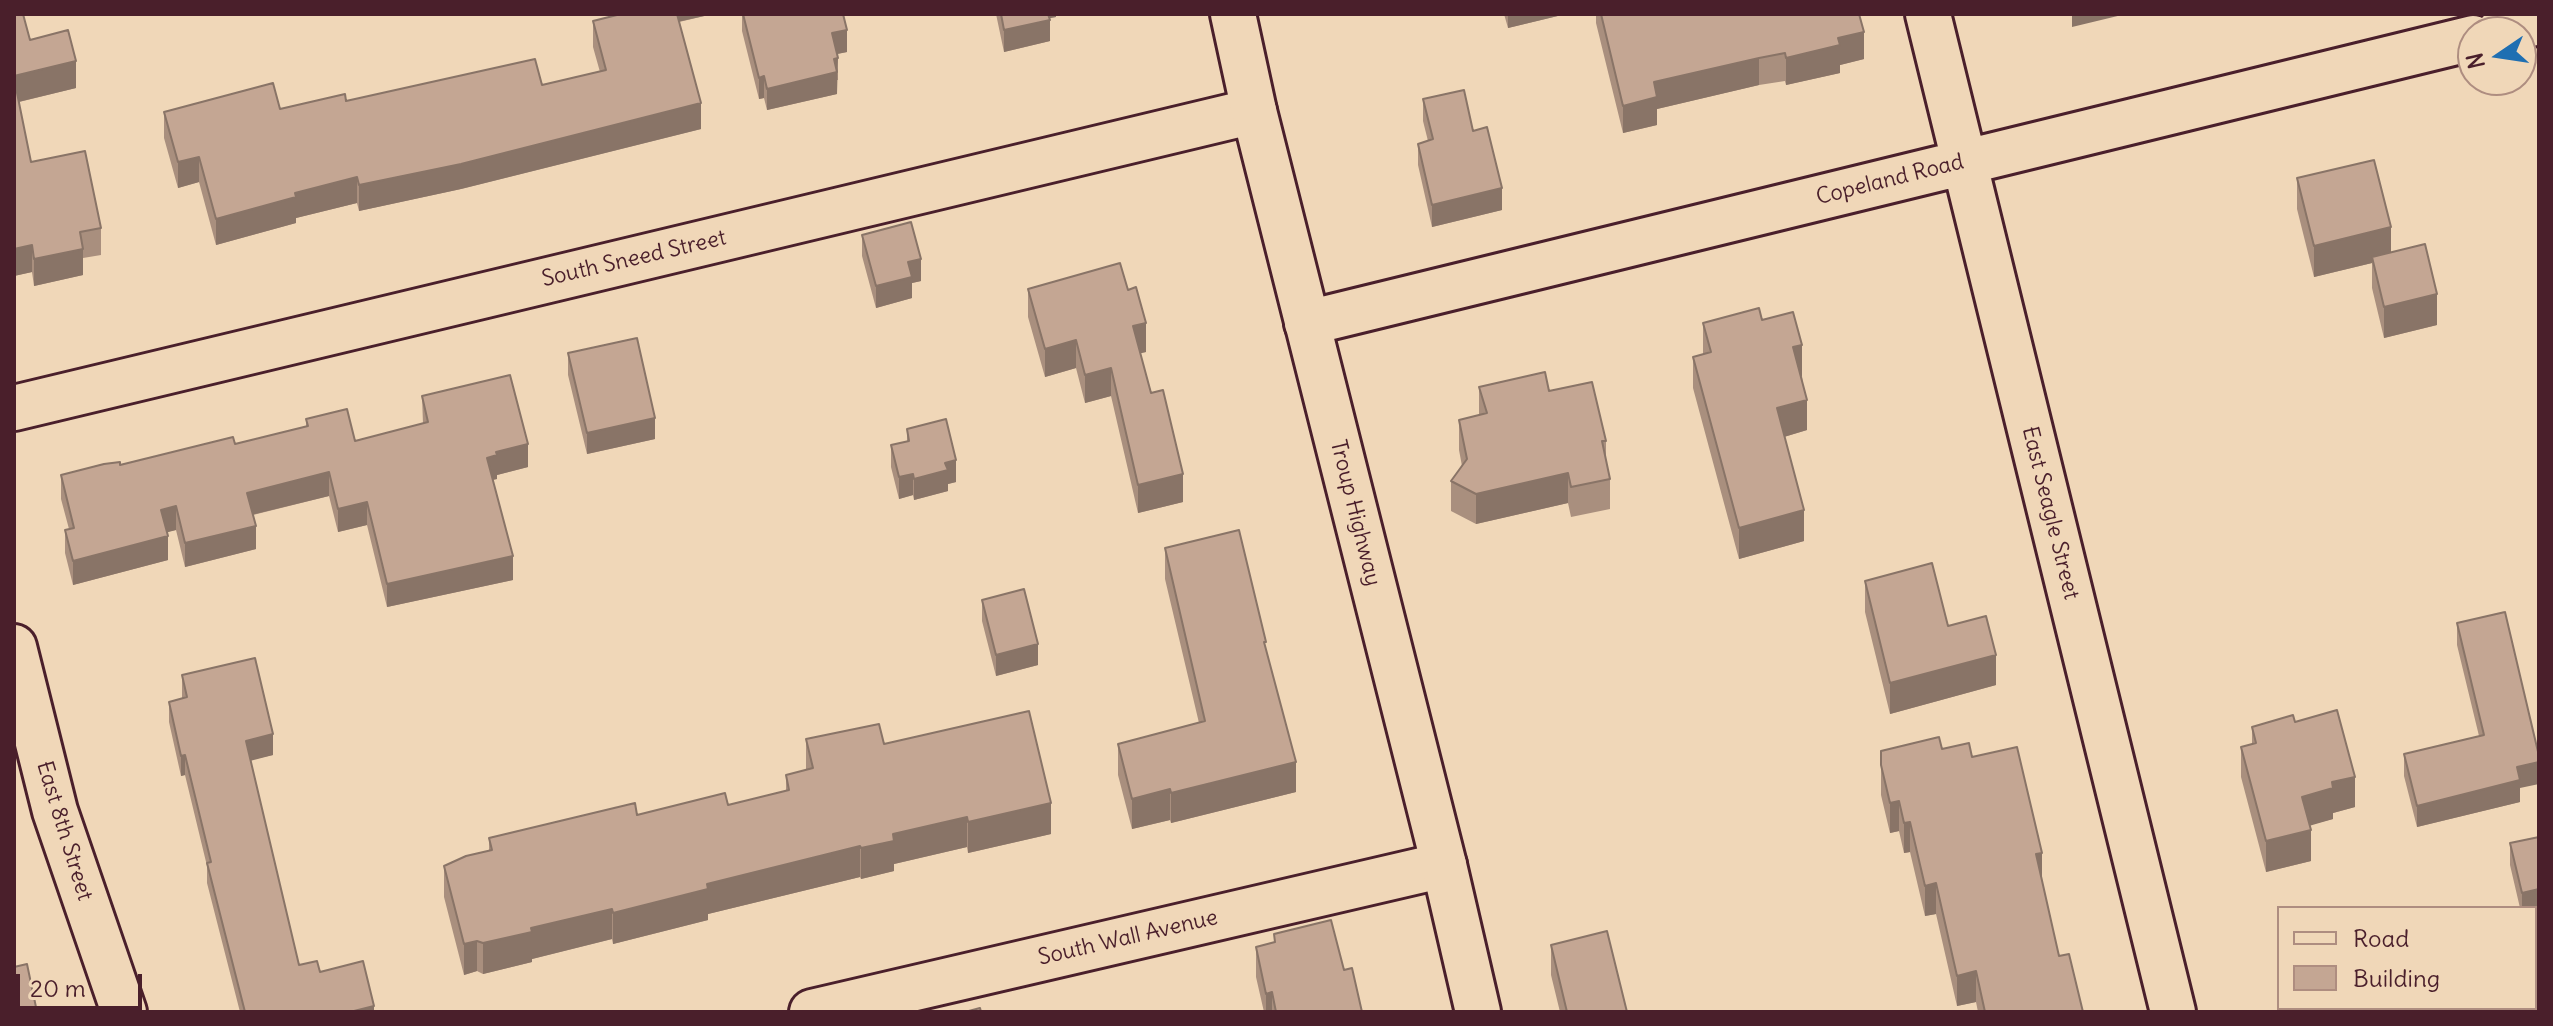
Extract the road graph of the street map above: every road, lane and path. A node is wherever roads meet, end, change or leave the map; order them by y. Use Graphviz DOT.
graph roads {
  1 [pos="1233,14"];
  2 [pos="1928,14"];
  3 [pos="2457,42"];
  4 [pos="1254,111"];
  5 [pos="1964,161"];
  6 [pos="1307,323"];
  7 [pos="14,408"];
  8 [pos="14,647"];
  9 [pos="1444,865"];
  10 [pos="124,1012"];
  11 [pos="812,1012"];
  12 [pos="1478,1012"];
  13 [pos="2173,1012"];
  1 -- 4 [label="street, Troup Highway"];
  2 -- 5 [label="street, East Seagle Street"];
  3 -- 5 [label="street, Copeland Road"];
  4 -- 6 [label="street, Troup Highway"];
  4 -- 7 [label="street, South Sneed Street"];
  5 -- 6 [label="street, Copeland Road"];
  5 -- 13 [label="street, East Seagle Street"];
  6 -- 9 [label="street, Troup Highway"];
  8 -- 10 [label="street, East 8th Street"];
  9 -- 11 [label="street, South Wall Avenue"];
  9 -- 12 [label="street, Troup Highway"];
}
